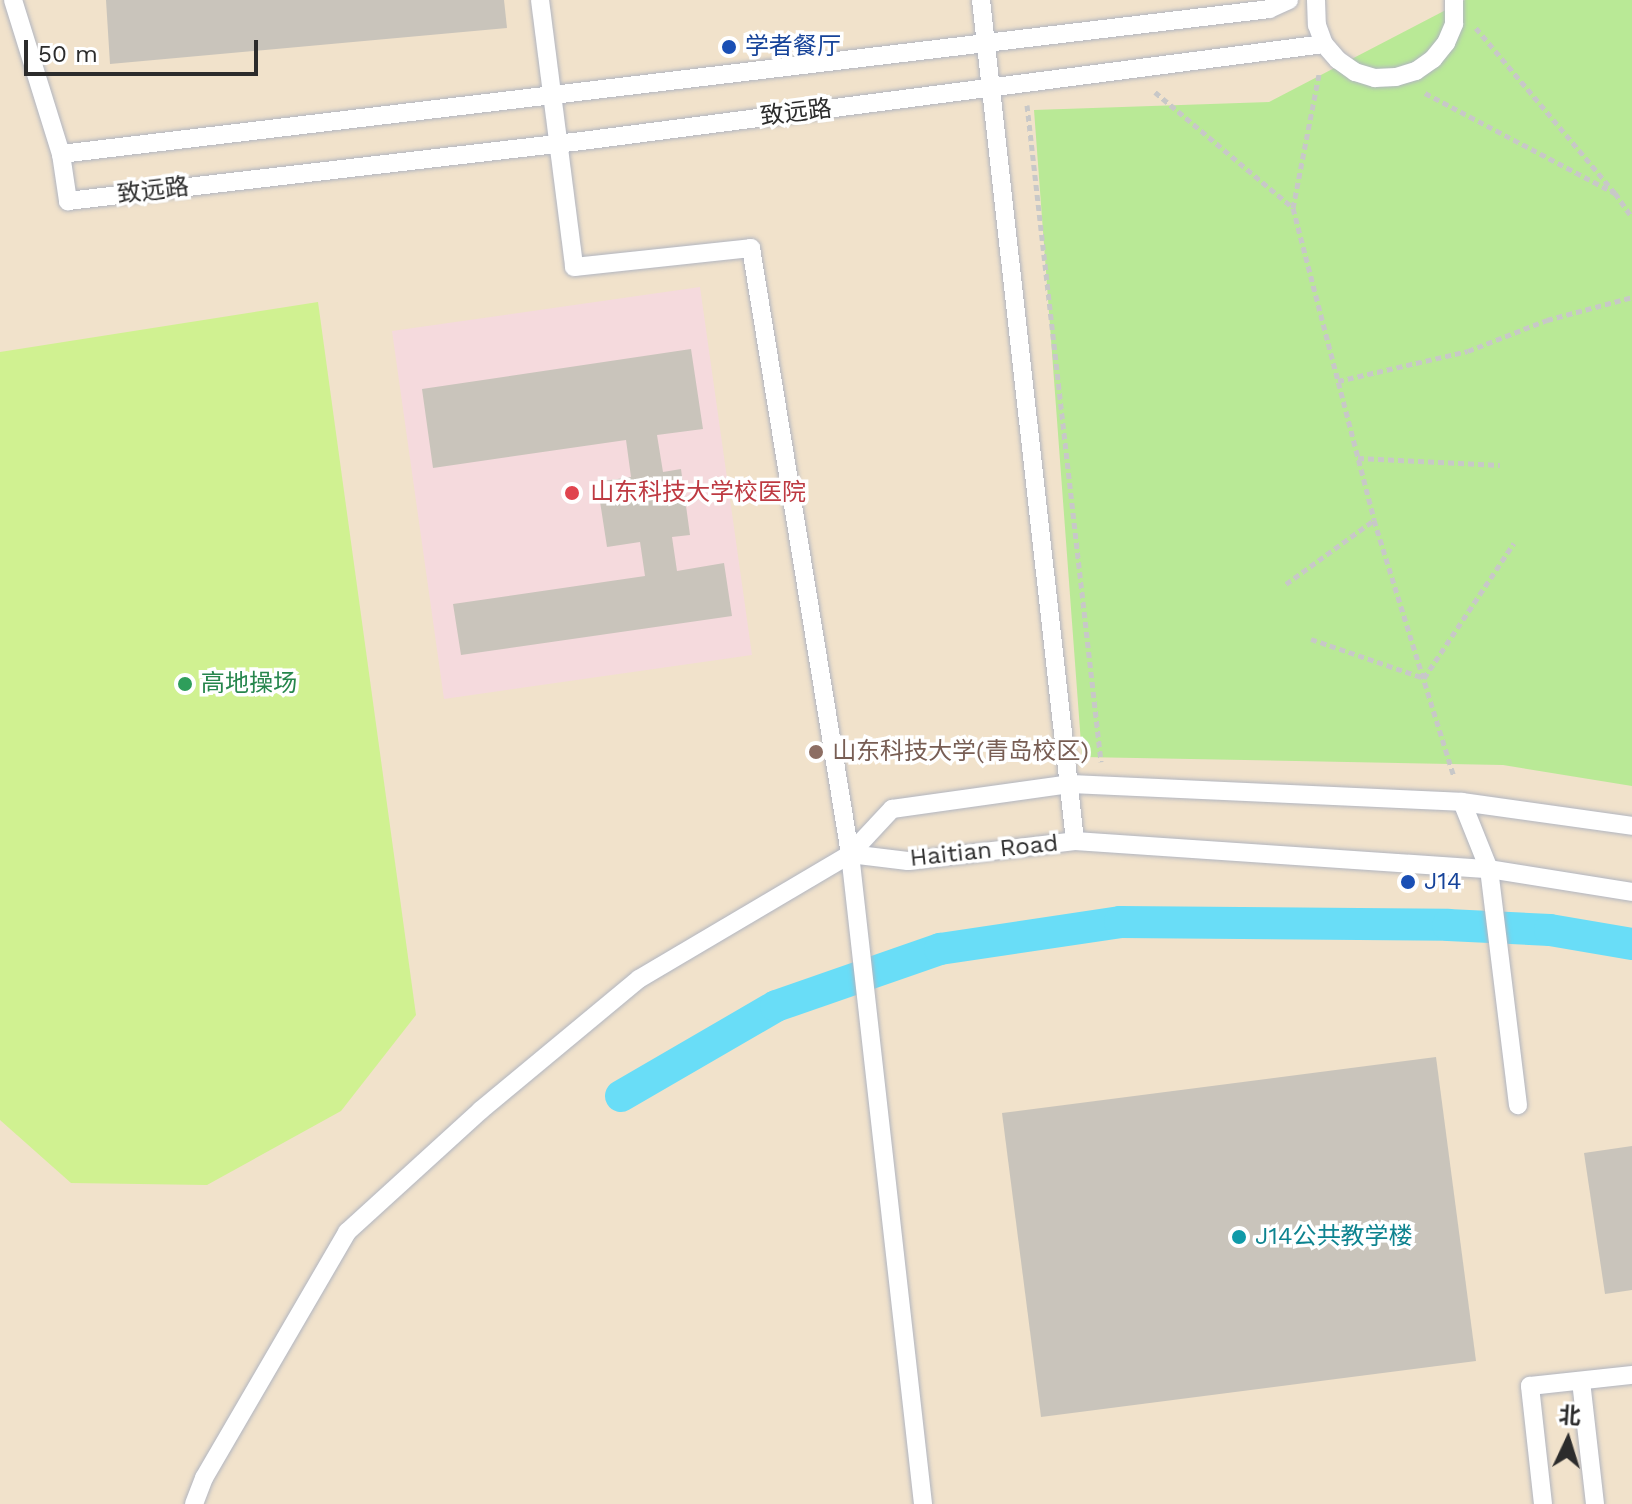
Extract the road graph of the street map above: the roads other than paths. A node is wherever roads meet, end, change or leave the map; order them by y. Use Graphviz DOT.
graph roads {
  1 [pos="13,0"];
  2 [pos="540,0"];
  3 [pos="981,0"];
  4 [pos="1289,0"];
  5 [pos="1316,0"];
  6 [pos="1455,2"];
  7 [pos="985,41"];
  8 [pos="1324,44"];
  9 [pos="990,88"];
  10 [pos="551,94"];
  11 [pos="557,144"];
  12 [pos="61,154"];
  13 [pos="1069,784"];
  14 [pos="1462,802"];
  15 [pos="1632,826"];
  16 [pos="1075,841"];
  17 [pos="850,854"];
  18 [pos="1489,869"];
  19 [pos="1632,892"];
  20 [pos="1518,1105"];
  21 [pos="1632,1375"];
  22 [pos="1581,1381"];
  23 [pos="194,1504"];
  24 [pos="923,1504"];
  25 [pos="1543,1504"];
  26 [pos="1595,1504"];
  1 -- 12 [label="lane"];
  2 -- 10 [label="lane"];
  3 -- 7 [label="lane"];
  4 -- 7 [label="lane, 致远路"];
  5 -- 8 [label="lane"];
  6 -- 8 [label="lane"];
  7 -- 9 [label="lane"];
  7 -- 10 [label="lane, 致远路"];
  8 -- 9 [label="lane, 致远路"];
  9 -- 11 [label="lane, 致远路"];
  9 -- 13 [label="lane"];
  10 -- 11 [label="lane"];
  10 -- 12 [label="lane, 致远路"];
  11 -- 12 [label="lane, 致远路"];
  11 -- 17 [label="lane"];
  13 -- 14 [label="lane, Haitian Road"];
  13 -- 16 [label="lane"];
  13 -- 17 [label="lane, Haitian Road"];
  14 -- 15 [label="lane, Haitian Road"];
  14 -- 18 [label="lane"];
  16 -- 17 [label="lane, Haitian Road"];
  16 -- 18 [label="lane, Haitian Road"];
  17 -- 23 [label="lane"];
  17 -- 24 [label="lane"];
  18 -- 19 [label="lane, Haitian Road"];
  18 -- 20 [label="lane"];
  21 -- 22 [label="lane"];
  22 -- 25 [label="lane"];
  22 -- 26 [label="lane"];
}
